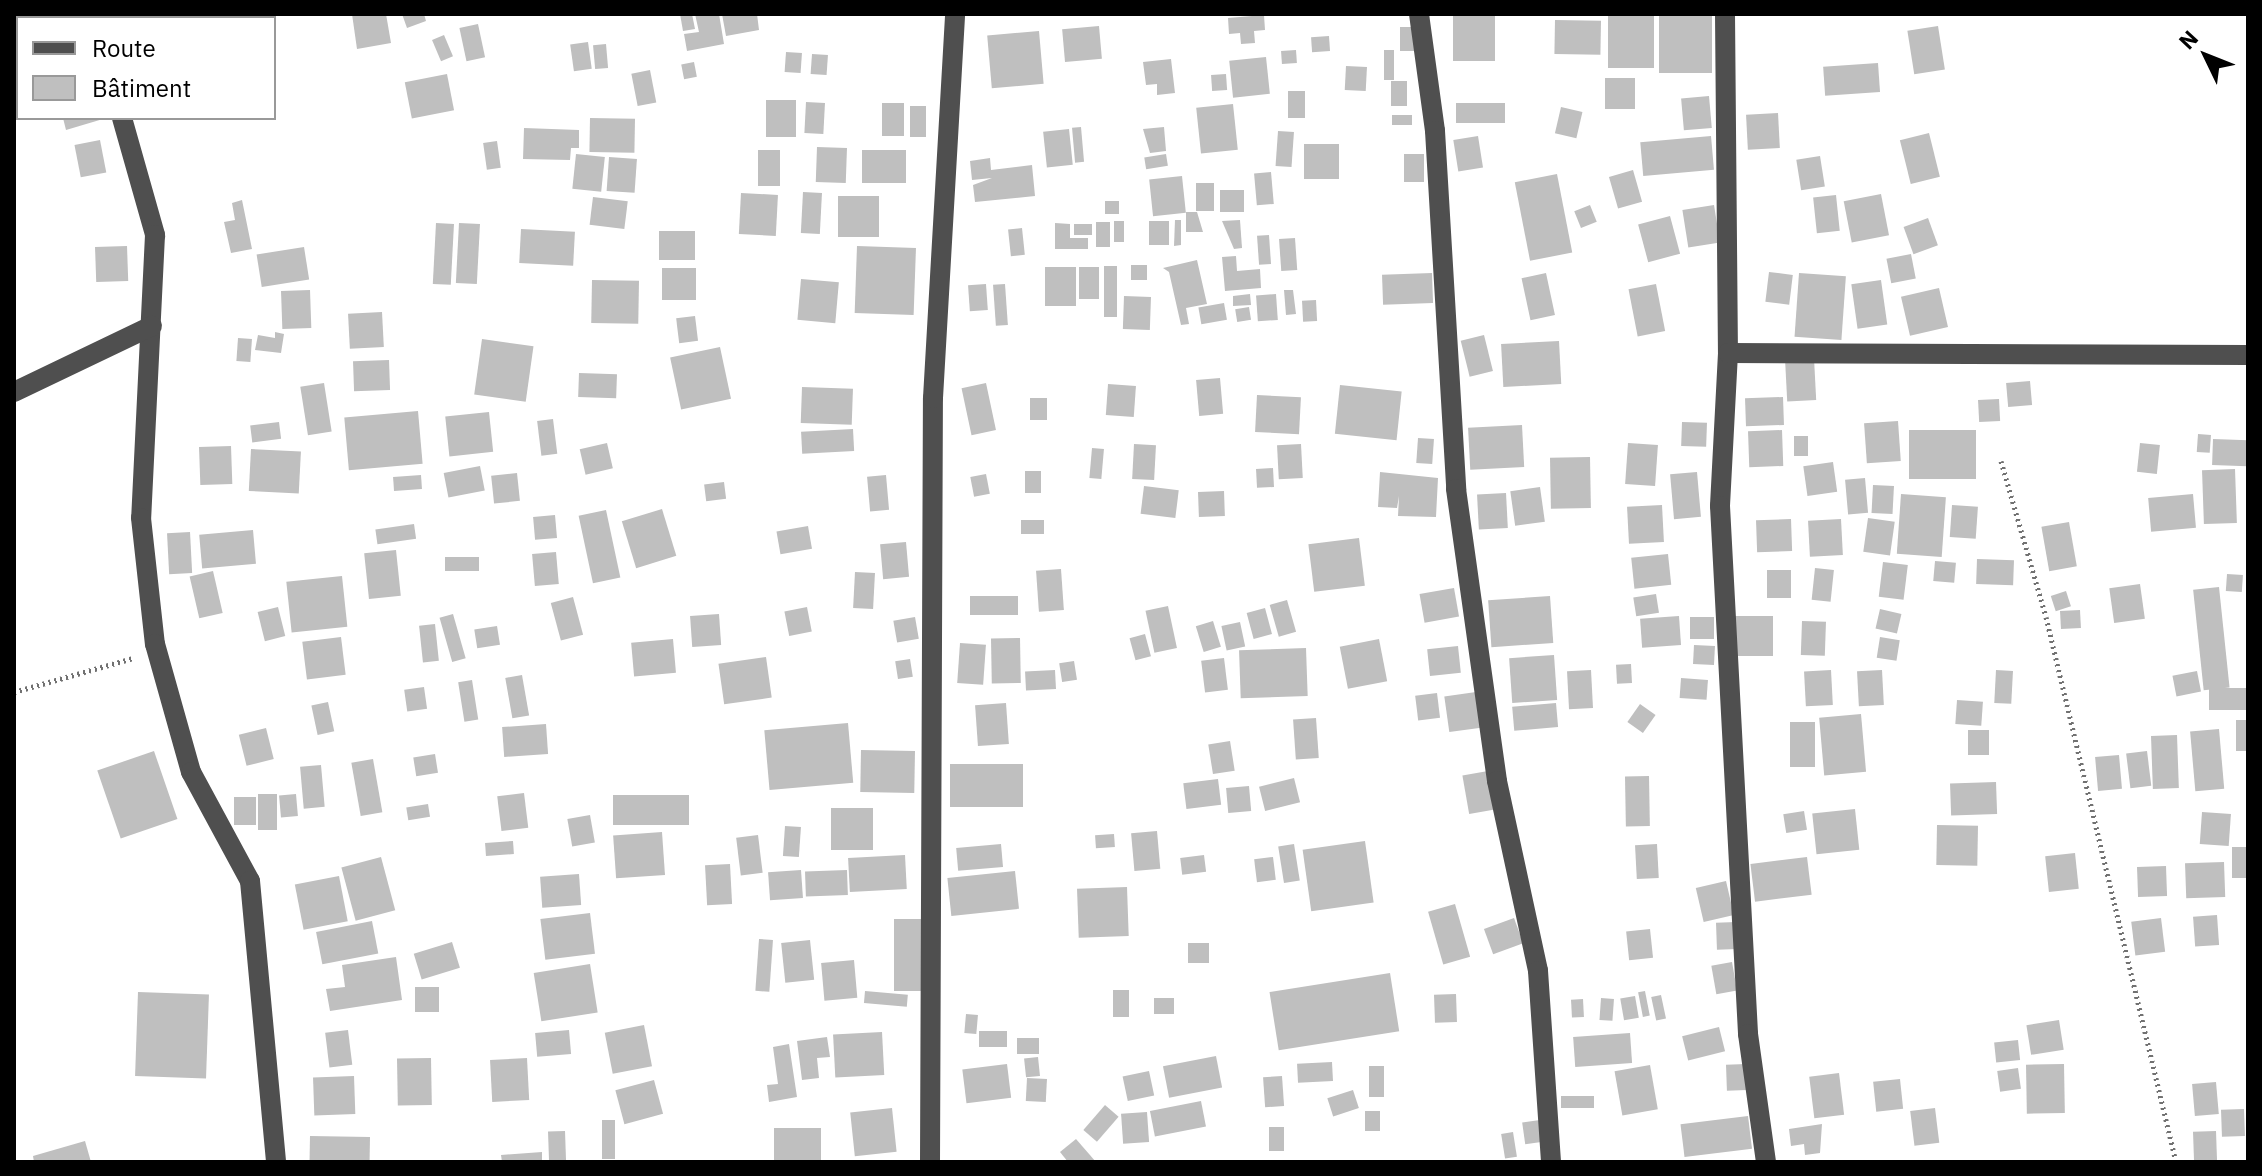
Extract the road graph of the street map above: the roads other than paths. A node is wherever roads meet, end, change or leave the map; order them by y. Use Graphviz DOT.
graph roads {
  1 [pos="955,14"];
  2 [pos="1419,14"];
  3 [pos="1725,14"];
  4 [pos="123,120"];
  5 [pos="152,326"];
  6 [pos="1728,353"];
  7 [pos="2248,355"];
  8 [pos="14,392"];
  9 [pos="276,1162"];
  10 [pos="930,1162"];
  11 [pos="1551,1162"];
  12 [pos="1766,1162"];
  1 -- 10 [label="street"];
  2 -- 11 [label="street"];
  3 -- 6 [label="street"];
  4 -- 5 [label="street"];
  5 -- 8 [label="street"];
  5 -- 9 [label="street"];
  6 -- 7 [label="street"];
  6 -- 12 [label="street"];
}
